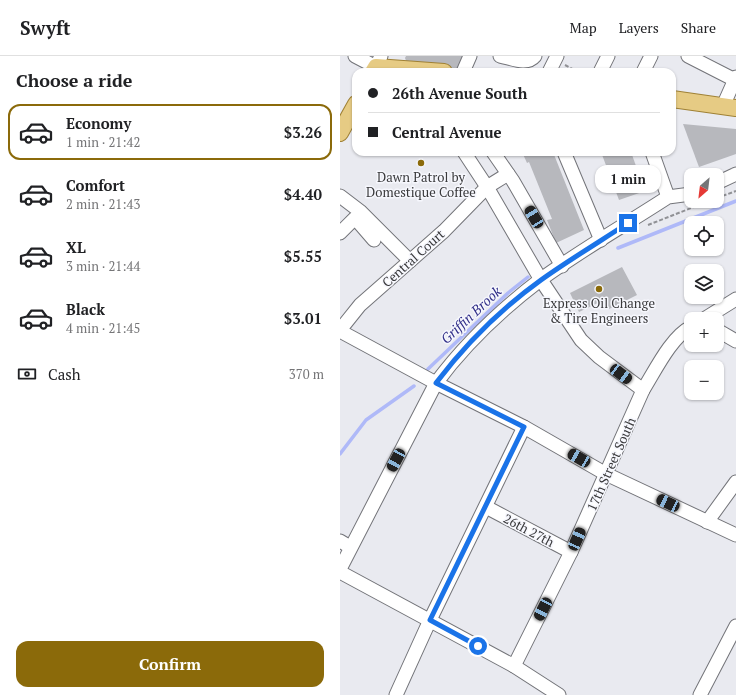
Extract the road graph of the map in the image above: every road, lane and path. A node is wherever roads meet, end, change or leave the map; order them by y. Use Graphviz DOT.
graph roads {
  1 [pos="355,56"];
  2 [pos="470,56"];
  3 [pos="500,56"];
  4 [pos="535,56"];
  5 [pos="608,56"];
  6 [pos="651,56"];
  7 [pos="688,56"];
  8 [pos="557,58"];
  9 [pos="377,65"];
  10 [pos="394,68"];
  11 [pos="465,68"];
  12 [pos="551,68"];
  13 [pos="572,68"];
  14 [pos="602,68"];
  15 [pos="645,68"];
  16 [pos="735,79"];
  17 [pos="676,100"];
  18 [pos="730,107"];
  19 [pos="352,111"];
  20 [pos="340,133"];
  21 [pos="467,156"];
  22 [pos="496,156"];
  23 [pos="566,156"];
  24 [pos="653,156"];
  25 [pos="508,174"];
  26 [pos="736,174"];
  27 [pos="724,180"];
  28 [pos="487,187"];
  29 [pos="736,191"];
  30 [pos="684,195"];
  31 [pos="724,195"];
  32 [pos="340,196"];
  33 [pos="668,197"];
  34 [pos="691,208"];
  35 [pos="362,219"];
  36 [pos="642,227"];
  37 [pos="340,233"];
  38 [pos="374,240"];
  39 [pos="601,240"];
  40 [pos="410,261"];
  41 [pos="562,266"];
  42 [pos="541,280"];
  43 [pos="736,299"];
  44 [pos="715,312"];
  45 [pos="684,330"];
  46 [pos="340,331"];
  47 [pos="724,334"];
  48 [pos="736,340"];
  49 [pos="436,383"];
  50 [pos="643,390"];
  51 [pos="524,427"];
  52 [pos="606,474"];
  53 [pos="736,482"];
  54 [pos="486,507"];
  55 [pos="707,522"];
  56 [pos="736,535"];
  57 [pos="345,544"];
  58 [pos="571,552"];
  59 [pos="340,570"];
  60 [pos="430,620"];
  61 [pos="736,626"];
  62 [pos="514,666"];
  63 [pos="550,693"];
  64 [pos="396,695"];
  65 [pos="700,695"];
  1 -- 9 [label="street"];
  2 -- 11 [label="street"];
  3 -- 4 [label="street"];
  5 -- 14 [label="street"];
  6 -- 15 [label="street"];
  7 -- 16 [label="street"];
  8 -- 12 [label="street"];
  8 -- 13 [label="path"];
  9 -- 10 [label="main road"];
  16 -- 18 [label="street"];
  17 -- 18 [label="main road"];
  19 -- 20 [label="main road"];
  21 -- 28 [label="street"];
  22 -- 25 [label="street"];
  23 -- 39 [label="street"];
  24 -- 33 [label="street"];
  25 -- 28 [label="street, Central Court"];
  25 -- 41 [label="street"];
  26 -- 27 [label="street"];
  28 -- 40 [label="street, Central Court"];
  28 -- 42 [label="street"];
  29 -- 31 [label="path"];
  30 -- 33 [label="street"];
  32 -- 35 [label="street"];
  33 -- 39 [label="street"];
  34 -- 36 [label="path"];
  35 -- 37 [label="street"];
  35 -- 38 [label="street"];
  35 -- 40 [label="street"];
  39 -- 41 [label="street"];
  40 -- 46 [label="street, Central Court"];
  41 -- 42 [label="street"];
  42 -- 49 [label="street"];
  42 -- 50 [label="street"];
  43 -- 44 [label="street"];
  45 -- 50 [label="street, 17th Street South"];
  46 -- 49 [label="street"];
  47 -- 48 [label="street"];
  49 -- 51 [label="street"];
  49 -- 57 [label="street"];
  50 -- 52 [label="street, 17th Street South"];
  51 -- 52 [label="street"];
  51 -- 54 [label="street"];
  52 -- 55 [label="street"];
  52 -- 58 [label="street, 17th Street South"];
  53 -- 55 [label="street"];
  54 -- 58 [label="street, 26th 27th"];
  54 -- 60 [label="street"];
  55 -- 56 [label="street"];
  57 -- 59 [label="street"];
  58 -- 62 [label="street, 17th Street South"];
  59 -- 60 [label="street"];
  60 -- 62 [label="street"];
  60 -- 64 [label="street"];
  61 -- 65 [label="street"];
  62 -- 63 [label="street"];
}
